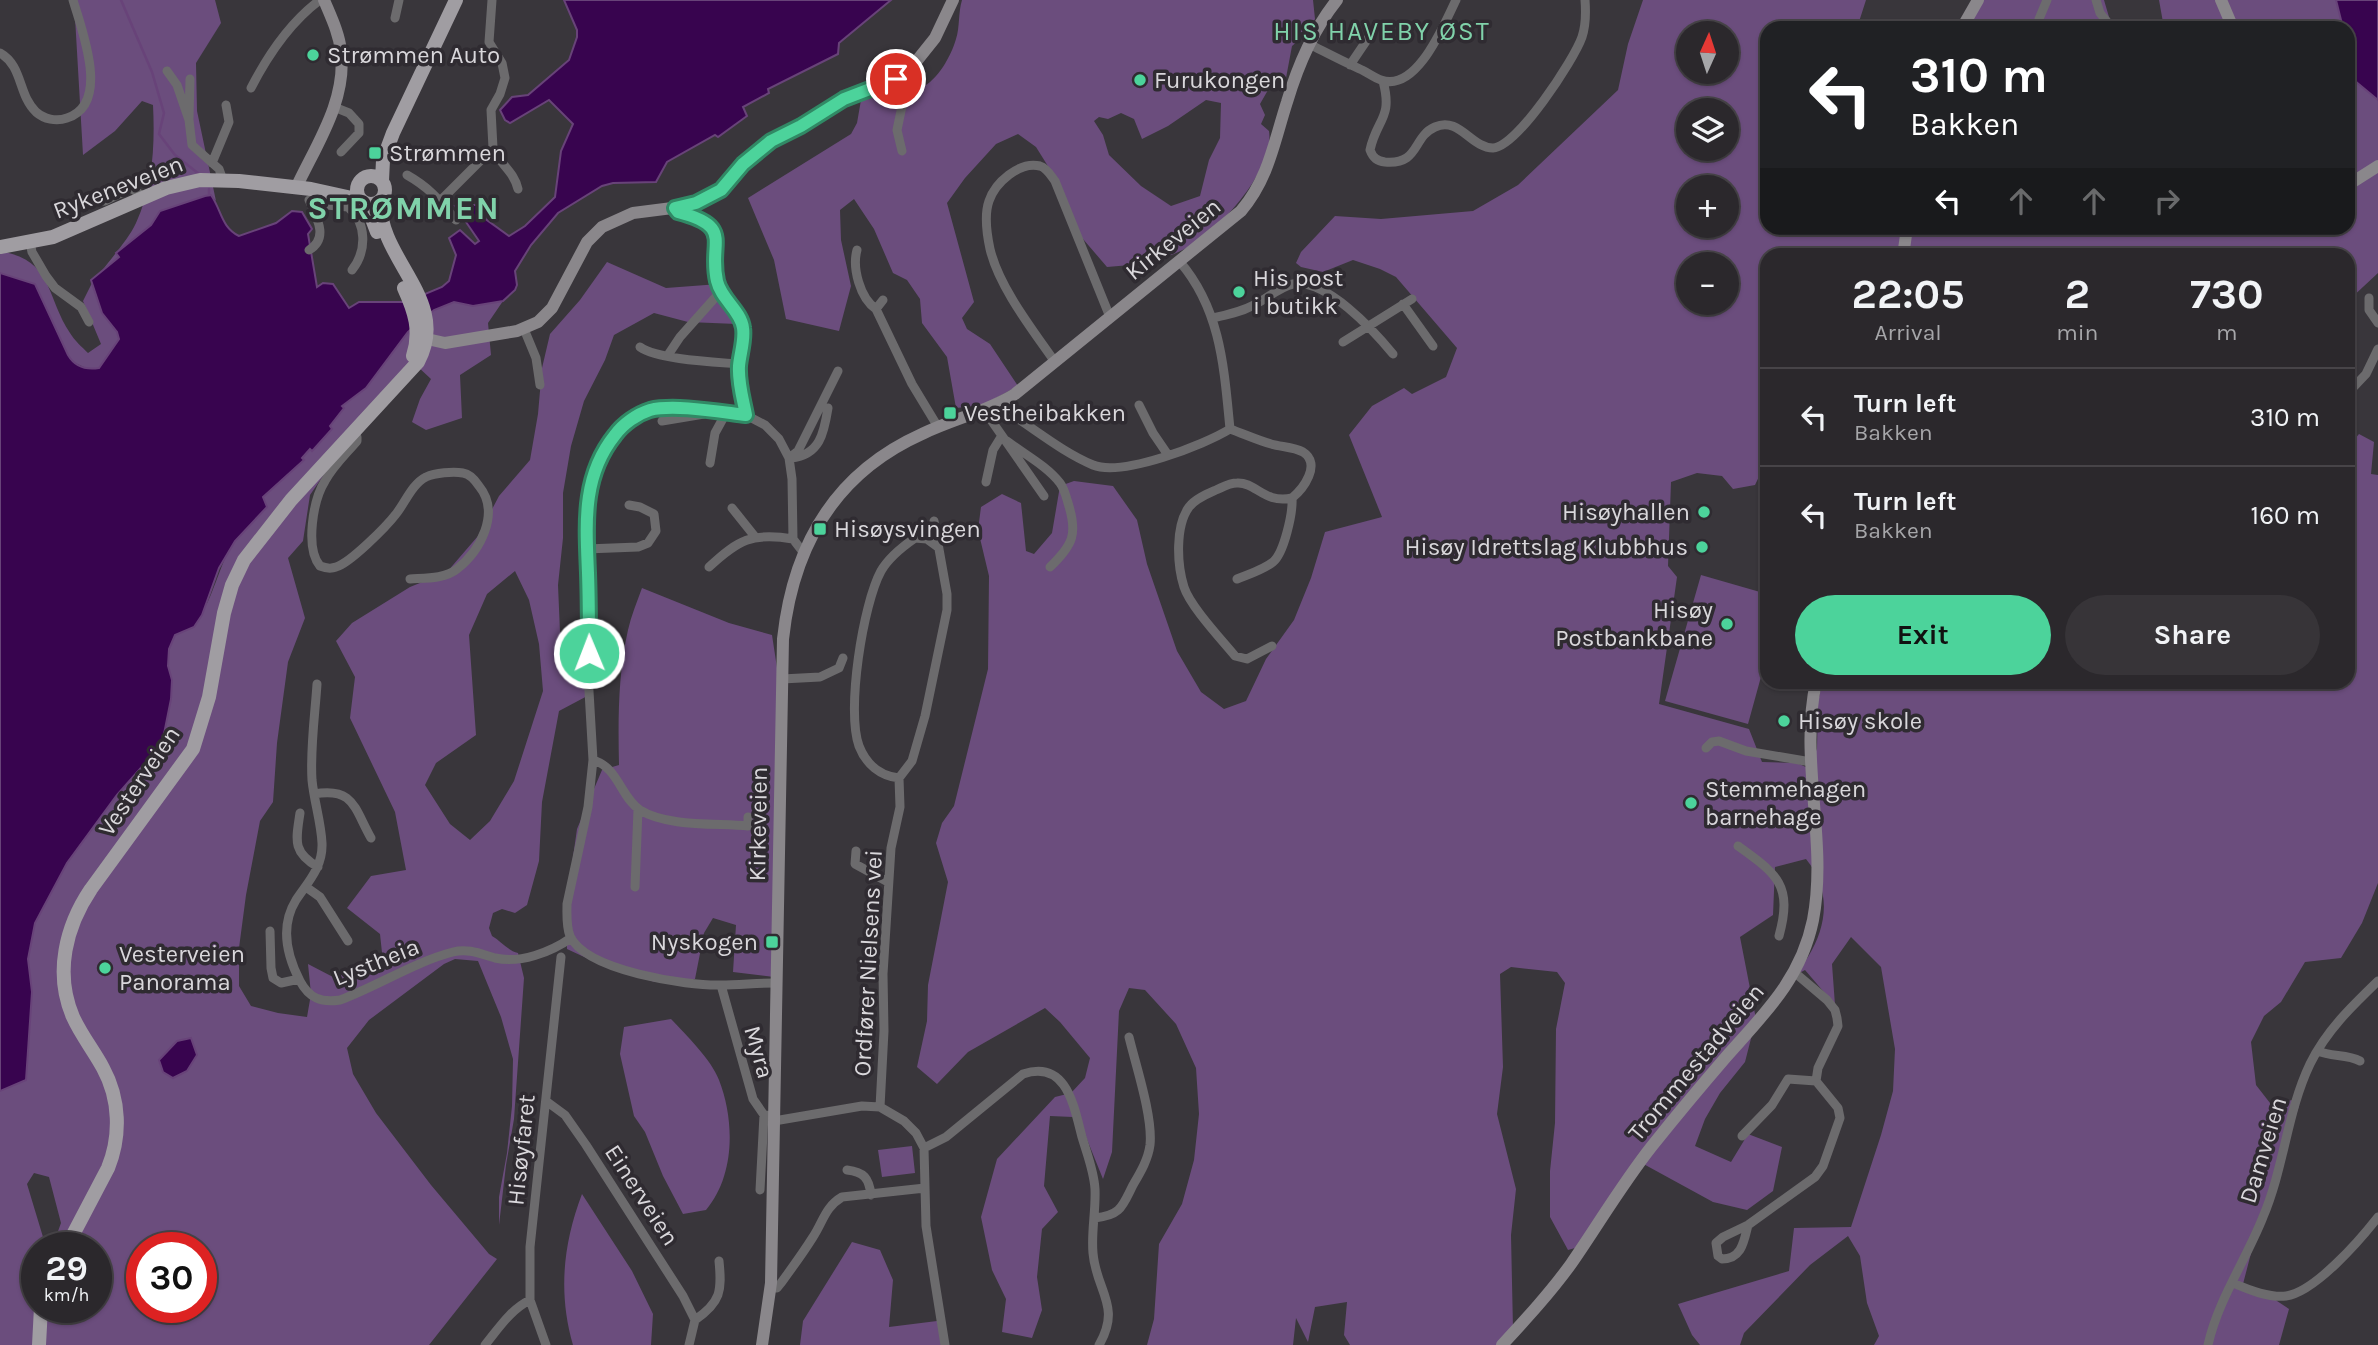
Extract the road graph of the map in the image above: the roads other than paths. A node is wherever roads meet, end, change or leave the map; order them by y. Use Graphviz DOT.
graph roads {
  1 [pos="73,0"];
  2 [pos="322,0"];
  3 [pos="399,0"];
  4 [pos="456,0"];
  5 [pos="492,0"];
  6 [pos="953,0"];
  7 [pos="1337,0"];
  8 [pos="1456,0"];
  9 [pos="1585,0"];
  10 [pos="1978,0"];
  11 [pos="2047,0"];
  12 [pos="2096,0"];
  13 [pos="2221,0"];
  14 [pos="395,18"];
  15 [pos="2039,19"];
  16 [pos="1966,21"];
  17 [pos="2106,21"];
  18 [pos="2230,21"];
  19 [pos="1373,31"];
  20 [pos="1309,44"];
  21 [pos="1,53"];
  22 [pos="1350,65"];
  23 [pos="167,71"];
  24 [pos="902,75"];
  25 [pos="190,79"];
  26 [pos="1383,82"];
  27 [pos="251,88"];
  28 [pos="226,105"];
  29 [pos="334,107"];
  30 [pos="188,120"];
  31 [pos="393,133"];
  32 [pos="493,148"];
  33 [pos="902,151"];
  34 [pos="341,152"];
  35 [pos="212,163"];
  36 [pos="2378,166"];
  37 [pos="407,175"];
  38 [pos="223,180"];
  39 [pos="363,180"];
  40 [pos="382,181"];
  41 [pos="2355,181"];
  42 [pos="517,189"];
  43 [pos="308,190"];
  44 [pos="144,197"];
  45 [pos="441,200"];
  46 [pos="369,201"];
  47 [pos="82,204"];
  48 [pos="675,208"];
  49 [pos="456,220"];
  50 [pos="30,242"];
  51 [pos="0,247"];
  52 [pos="309,250"];
  53 [pos="857,250"];
  54 [pos="1180,262"];
  55 [pos="352,270"];
  56 [pos="721,291"];
  57 [pos="2369,298"];
  58 [pos="1412,299"];
  59 [pos="883,300"];
  60 [pos="1403,304"];
  61 [pos="876,309"];
  62 [pos="1110,317"];
  63 [pos="1213,318"];
  64 [pos="89,321"];
  65 [pos="2378,323"];
  66 [pos="1369,325"];
  67 [pos="524,329"];
  68 [pos="423,330"];
  69 [pos="1343,342"];
  70 [pos="1433,346"];
  71 [pos="640,347"];
  72 [pos="2378,349"];
  73 [pos="1393,354"];
  74 [pos="668,355"];
  75 [pos="1055,362"];
  76 [pos="739,364"];
  77 [pos="838,371"];
  78 [pos="541,385"];
  79 [pos="2355,386"];
  80 [pos="1000,403"];
  81 [pos="1139,405"];
  82 [pos="828,408"];
  83 [pos="985,410"];
  84 [pos="709,412"];
  85 [pos="726,413"];
  86 [pos="746,415"];
  87 [pos="662,421"];
  88 [pos="938,427"];
  89 [pos="1230,429"];
  90 [pos="352,433"];
  91 [pos="1004,439"];
  92 [pos="1168,455"];
  93 [pos="789,458"];
  94 [pos="710,463"];
  95 [pos="986,482"];
  96 [pos="1044,496"];
  97 [pos="1292,498"];
  98 [pos="629,505"];
  99 [pos="733,509"];
  100 [pos="934,521"];
  101 [pos="757,538"];
  102 [pos="793,539"];
  103 [pos="938,547"];
  104 [pos="586,548"];
  105 [pos="803,552"];
  106 [pos="709,567"];
  107 [pos="1050,567"];
  108 [pos="410,579"];
  109 [pos="1237,579"];
  110 [pos="1272,646"];
  111 [pos="843,657"];
  112 [pos="782,679"];
  113 [pos="317,684"];
  114 [pos="1815,689"];
  115 [pos="1706,748"];
  116 [pos="593,760"];
  117 [pos="1811,762"];
  118 [pos="899,778"];
  119 [pos="314,794"];
  120 [pos="638,809"];
  121 [pos="300,813"];
  122 [pos="748,817"];
  123 [pos="371,838"];
  124 [pos="1738,846"];
  125 [pos="856,851"];
  126 [pos="318,867"];
  127 [pos="888,882"];
  128 [pos="306,887"];
  129 [pos="635,887"];
  130 [pos="270,931"];
  131 [pos="1779,936"];
  132 [pos="571,938"];
  133 [pos="348,941"];
  134 [pos="561,957"];
  135 [pos="1794,972"];
  136 [pos="299,979"];
  137 [pos="2378,981"];
  138 [pos="776,983"];
  139 [pos="721,985"];
  140 [pos="1129,1037"];
  141 [pos="2318,1051"];
  142 [pos="2360,1062"];
  143 [pos="1816,1081"];
  144 [pos="546,1101"];
  145 [pos="880,1107"];
  146 [pos="771,1117"];
  147 [pos="1742,1136"];
  148 [pos="924,1148"];
  149 [pos="847,1170"];
  150 [pos="925,1188"];
  151 [pos="760,1190"];
  152 [pos="871,1195"];
  153 [pos="2378,1217"];
  154 [pos="1095,1218"];
  155 [pos="1748,1225"];
  156 [pos="74,1232"];
  157 [pos="719,1261"];
  158 [pos="2233,1283"];
  159 [pos="771,1288"];
  160 [pos="530,1300"];
  161 [pos="695,1320"];
  162 [pos="40,1323"];
  163 [pos="39,1345"];
  164 [pos="485,1345"];
  165 [pos="546,1345"];
  166 [pos="689,1345"];
  167 [pos="762,1345"];
  168 [pos="945,1345"];
  169 [pos="1099,1345"];
  170 [pos="1502,1345"];
  171 [pos="2208,1345"];
  1 -- 21 [label="street"];
  2 -- 27 [label="street"];
  2 -- 29 [label="main road"];
  3 -- 14 [label="street"];
  4 -- 31 [label="main road"];
  5 -- 32 [label="street"];
  6 -- 24 [label="main road"];
  7 -- 20 [label="main road, Kirkeveien"];
  8 -- 26 [label="street"];
  9 -- 26 [label="street"];
  10 -- 16 [label="main road"];
  11 -- 15 [label="street"];
  12 -- 17 [label="street"];
  13 -- 18 [label="main road"];
  19 -- 22 [label="street"];
  20 -- 22 [label="street"];
  20 -- 54 [label="main road, Kirkeveien"];
  22 -- 26 [label="street"];
  23 -- 30 [label="street, Rykeneveien"];
  24 -- 33 [label="street"];
  24 -- 48 [label="main road"];
  25 -- 30 [label="street"];
  28 -- 35 [label="street"];
  29 -- 34 [label="street"];
  29 -- 43 [label="main road"];
  30 -- 35 [label="street, Rykeneveien"];
  31 -- 39 [label="main road"];
  31 -- 40 [label="main road"];
  32 -- 42 [label="street"];
  32 -- 45 [label="street"];
  35 -- 38 [label="street, Rykeneveien"];
  36 -- 41 [label="main road"];
  37 -- 45 [label="street"];
  38 -- 43 [label="main road, Rykeneveien"];
  38 -- 44 [label="main road, Rykeneveien"];
  39 -- 40 [label="main road"];
  39 -- 43 [label="main road, Rykeneveien"];
  39 -- 46 [label="main road"];
  40 -- 46 [label="main road"];
  43 -- 46 [label="main road, Rykeneveien"];
  43 -- 52 [label="street"];
  43 -- 55 [label="street"];
  44 -- 47 [label="street"];
  44 -- 50 [label="main road, Rykeneveien"];
  45 -- 49 [label="street"];
  46 -- 68 [label="main road"];
  48 -- 56 [label="street"];
  48 -- 67 [label="main road"];
  50 -- 51 [label="main road, Rykeneveien"];
  50 -- 64 [label="street, Rykeneveien"];
  53 -- 61 [label="street"];
  54 -- 62 [label="main road, Kirkeveien"];
  54 -- 63 [label="street"];
  56 -- 74 [label="street"];
  56 -- 76 [label="street"];
  57 -- 65 [label="street"];
  58 -- 60 [label="street"];
  59 -- 61 [label="street"];
  60 -- 66 [label="street"];
  60 -- 70 [label="street"];
  61 -- 88 [label="street"];
  62 -- 75 [label="main road, Kirkeveien"];
  62 -- 75 [label="street"];
  63 -- 66 [label="street"];
  63 -- 89 [label="street"];
  66 -- 69 [label="street"];
  66 -- 73 [label="street"];
  67 -- 68 [label="main road"];
  67 -- 78 [label="street"];
  68 -- 90 [label="main road, Vesterveien"];
  71 -- 74 [label="street"];
  72 -- 79 [label="street"];
  74 -- 76 [label="street"];
  75 -- 80 [label="main road, Kirkeveien"];
  76 -- 86 [label="street"];
  77 -- 93 [label="street"];
  80 -- 83 [label="main road, Kirkeveien"];
  80 -- 92 [label="street"];
  81 -- 92 [label="street"];
  82 -- 93 [label="street"];
  83 -- 88 [label="main road, Kirkeveien"];
  83 -- 91 [label="street"];
  84 -- 85 [label="street"];
  84 -- 87 [label="street"];
  84 -- 104 [label="street"];
  85 -- 86 [label="street"];
  85 -- 94 [label="street"];
  86 -- 93 [label="street"];
  88 -- 105 [label="main road, Kirkeveien"];
  89 -- 92 [label="street"];
  89 -- 97 [label="street"];
  90 -- 108 [label="street"];
  90 -- 156 [label="main road, Vesterveien"];
  91 -- 95 [label="street"];
  91 -- 96 [label="street"];
  91 -- 107 [label="street"];
  93 -- 102 [label="street"];
  97 -- 109 [label="street"];
  97 -- 110 [label="street"];
  98 -- 104 [label="street"];
  99 -- 101 [label="street"];
  100 -- 103 [label="street, Ordfører Nielsens vei"];
  101 -- 102 [label="street"];
  101 -- 106 [label="street"];
  102 -- 105 [label="street"];
  103 -- 118 [label="street, Ordfører Nielsens vei"];
  103 -- 118 [label="street"];
  104 -- 116 [label="street"];
  105 -- 112 [label="main road, Kirkeveien"];
  111 -- 112 [label="street"];
  112 -- 138 [label="main road, Kirkeveien"];
  113 -- 119 [label="street, Lystheia"];
  114 -- 117 [label="main road, Trommestadveien"];
  115 -- 117 [label="street"];
  116 -- 120 [label="street"];
  116 -- 132 [label="street"];
  117 -- 135 [label="main road, Trommestadveien"];
  118 -- 127 [label="street, Ordfører Nielsens vei"];
  119 -- 123 [label="street"];
  119 -- 126 [label="street, Lystheia"];
  120 -- 122 [label="street"];
  120 -- 129 [label="street"];
  121 -- 126 [label="street"];
  124 -- 131 [label="street"];
  125 -- 127 [label="street"];
  126 -- 128 [label="street, Lystheia"];
  127 -- 145 [label="street, Ordfører Nielsens vei"];
  128 -- 133 [label="street, Lystheia"];
  128 -- 136 [label="street, Lystheia"];
  130 -- 136 [label="street"];
  132 -- 136 [label="street, Lystheia"];
  132 -- 139 [label="street"];
  134 -- 144 [label="street, Hisøyfaret"];
  135 -- 143 [label="street"];
  135 -- 170 [label="main road, Trommestadveien"];
  137 -- 141 [label="street, Damveien"];
  138 -- 139 [label="street"];
  138 -- 146 [label="main road, Kirkeveien"];
  139 -- 146 [label="street, Myra"];
  140 -- 154 [label="street"];
  141 -- 142 [label="street"];
  141 -- 158 [label="street, Damveien"];
  143 -- 147 [label="street"];
  143 -- 155 [label="street"];
  144 -- 160 [label="street, Hisøyfaret"];
  144 -- 161 [label="street, Einerveien"];
  145 -- 146 [label="street"];
  145 -- 148 [label="street"];
  146 -- 151 [label="street"];
  146 -- 159 [label="main road, Kirkeveien"];
  148 -- 150 [label="street"];
  148 -- 154 [label="street"];
  149 -- 152 [label="street"];
  150 -- 152 [label="street"];
  150 -- 168 [label="street"];
  152 -- 159 [label="street"];
  153 -- 158 [label="street"];
  154 -- 169 [label="street"];
  157 -- 161 [label="street"];
  158 -- 171 [label="street, Damveien"];
  159 -- 167 [label="main road, Kirkeveien"];
  160 -- 164 [label="street"];
  160 -- 165 [label="street, Hisøyfaret"];
  161 -- 166 [label="street"];
  162 -- 163 [label="main road"];
}
